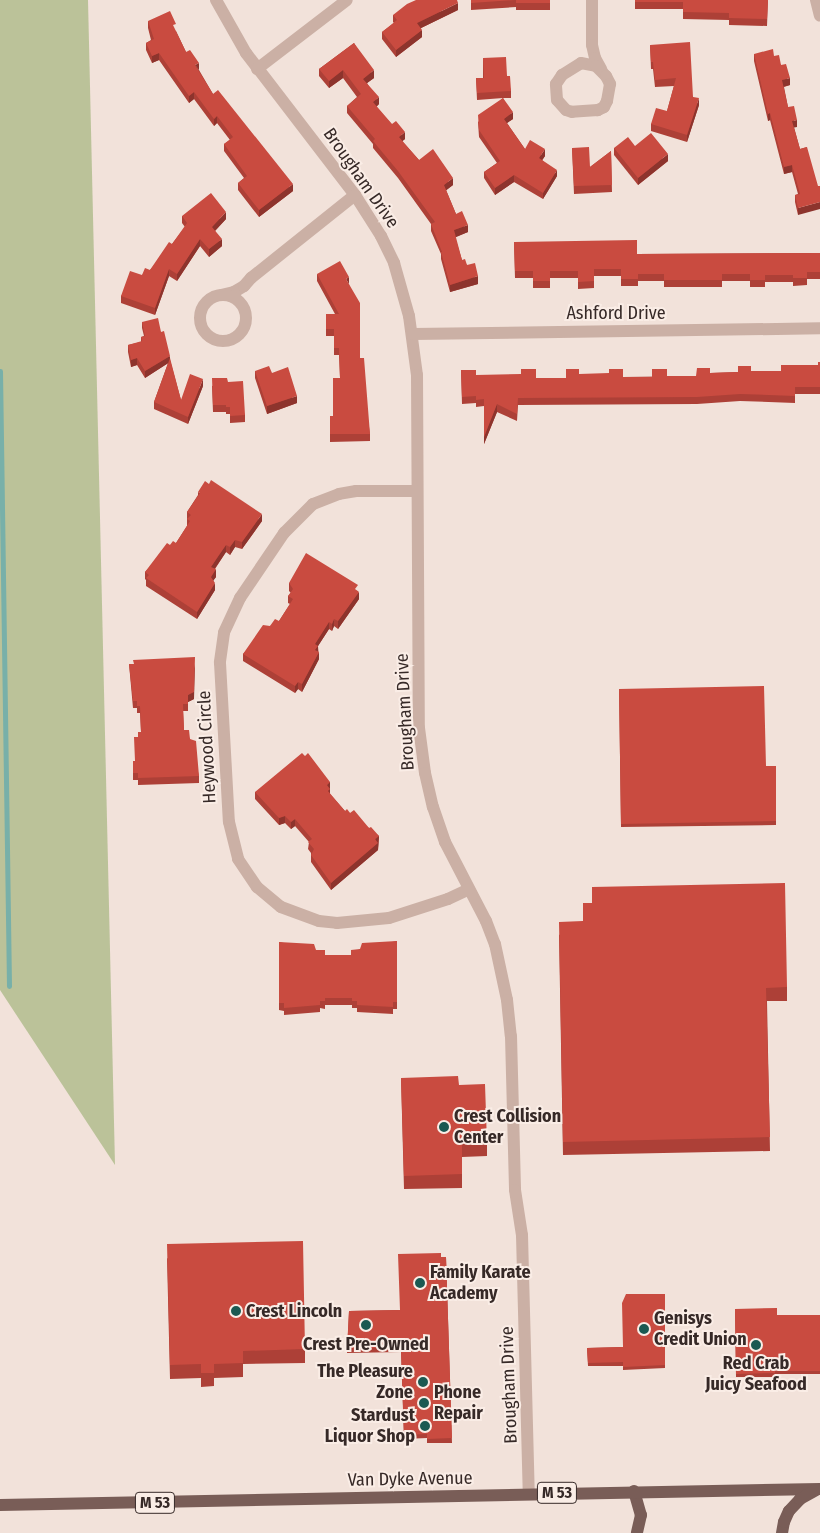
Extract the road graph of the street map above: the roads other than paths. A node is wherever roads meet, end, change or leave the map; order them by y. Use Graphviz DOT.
graph roads {
  1 [pos="216,0"];
  2 [pos="346,0"];
  3 [pos="592,0"];
  4 [pos="816,0"];
  5 [pos="820,16"];
  6 [pos="592,45"];
  7 [pos="581,63"];
  8 [pos="257,69"];
  9 [pos="601,69"];
  10 [pos="355,195"];
  11 [pos="244,286"];
  12 [pos="220,295"];
  13 [pos="244,310"];
  14 [pos="820,328"];
  15 [pos="413,334"];
  16 [pos="416,490"];
  17 [pos="469,888"];
  18 [pos="819,1489"];
  19 [pos="634,1492"];
  20 [pos="530,1494"];
  21 [pos="0,1505"];
  22 [pos="14,1505"];
  23 [pos="0,1512"];
  24 [pos="637,1533"];
  25 [pos="782,1533"];
  1 -- 8 [label="street, Brougham Drive"];
  2 -- 8 [label="street"];
  3 -- 6 [label="street"];
  4 -- 5 [label="street"];
  6 -- 7 [label="street"];
  6 -- 9 [label="street"];
  7 -- 9 [label="street"];
  7 -- 9 [label="street"];
  8 -- 10 [label="street, Brougham Drive"];
  10 -- 11 [label="street"];
  10 -- 15 [label="street, Brougham Drive"];
  11 -- 12 [label="street"];
  11 -- 13 [label="street"];
  12 -- 13 [label="street"];
  12 -- 13 [label="street"];
  14 -- 15 [label="street, Ashford Drive"];
  15 -- 16 [label="street, Brougham Drive"];
  16 -- 17 [label="street, Brougham Drive"];
  16 -- 17 [label="street, Heywood Circle"];
  17 -- 20 [label="street, Brougham Drive"];
  18 -- 19 [label="main road, Van Dyke Avenue / M 53"];
  18 -- 25 [label="main road"];
  19 -- 20 [label="main road, Van Dyke Avenue / M 53"];
  19 -- 24 [label="main road"];
  20 -- 22 [label="main road, Van Dyke Avenue / M 53"];
  21 -- 22 [label="main road, Van Dyke Avenue / M 53"];
  22 -- 23 [label="main road"];
}
